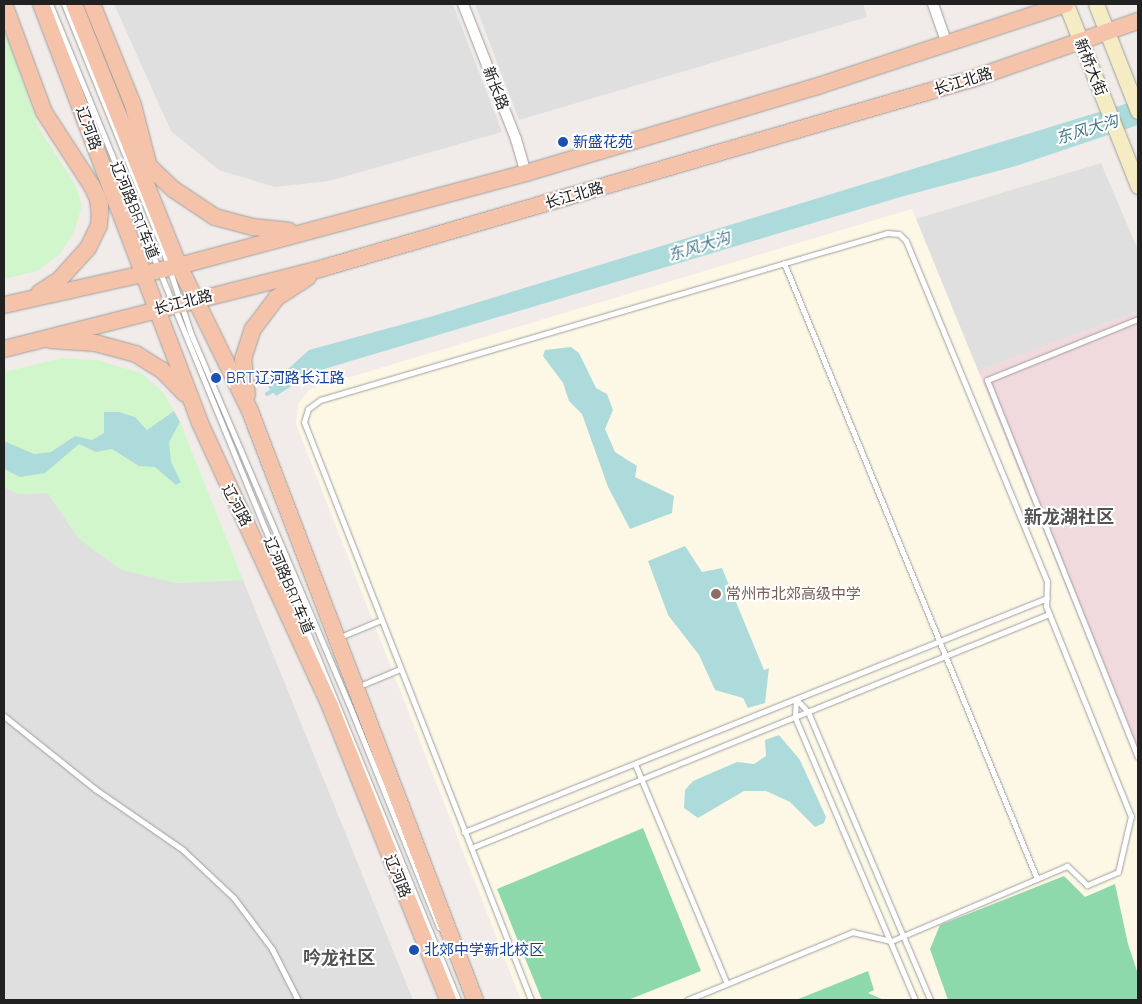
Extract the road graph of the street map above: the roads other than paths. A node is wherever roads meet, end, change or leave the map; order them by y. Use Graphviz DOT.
graph roads {
  1 [pos="4,4"];
  2 [pos="41,4"];
  3 [pos="50,4"];
  4 [pos="64,4"];
  5 [pos="74,4"];
  6 [pos="92,4"];
  7 [pos="464,4"];
  8 [pos="933,4"];
  9 [pos="1066,4"];
  10 [pos="1096,4"];
  11 [pos="1138,21"];
  12 [pos="1107,33"];
  13 [pos="1081,42"];
  14 [pos="947,44"];
  15 [pos="1138,111"];
  16 [pos="121,120"];
  17 [pos="95,147"];
  18 [pos="148,165"];
  19 [pos="526,173"];
  20 [pos="1138,186"];
  21 [pos="100,215"];
  22 [pos="296,232"];
  23 [pos="784,263"];
  24 [pos="323,268"];
  25 [pos="163,269"];
  26 [pos="30,299"];
  27 [pos="183,302"];
  28 [pos="4,305"];
  29 [pos="156,309"];
  30 [pos="1138,319"];
  31 [pos="44,340"];
  32 [pos="4,349"];
  33 [pos="241,386"];
  34 [pos="191,401"];
  35 [pos="1047,598"];
  36 [pos="1050,614"];
  37 [pos="381,620"];
  38 [pos="336,639"];
  39 [pos="938,642"];
  40 [pos="944,656"];
  41 [pos="400,669"];
  42 [pos="354,688"];
  43 [pos="796,699"];
  44 [pos="808,712"];
  45 [pos="4,716"];
  46 [pos="795,717"];
  47 [pos="1138,757"];
  48 [pos="635,764"];
  49 [pos="641,779"];
  50 [pos="464,832"];
  51 [pos="471,848"];
  52 [pos="1037,879"];
  53 [pos="903,936"];
  54 [pos="891,941"];
  55 [pos="727,984"];
  56 [pos="298,1000"];
  57 [pos="448,1000"];
  58 [pos="458,1000"];
  59 [pos="469,1000"];
  60 [pos="475,1000"];
  61 [pos="531,1000"];
  62 [pos="687,1000"];
  63 [pos="915,1000"];
  64 [pos="930,1000"];
  1 -- 21 [label="main road"];
  2 -- 17 [label="main road, 辽河路"];
  3 -- 25 [label="lane, 辽河路BRT车道"];
  4 -- 25 [label="lane, 辽河路BRT车道"];
  5 -- 16 [label="main road, 辽河路"];
  6 -- 18 [label="main road"];
  7 -- 19 [label="street, 新长路"];
  8 -- 14 [label="street"];
  9 -- 13 [label="street, 新桥大街"];
  9 -- 14 [label="main road"];
  10 -- 12 [label="street, 新桥大街"];
  11 -- 12 [label="main road, 长江北路"];
  12 -- 13 [label="main road, 长江北路"];
  12 -- 15 [label="street, 新桥大街"];
  13 -- 20 [label="street, 新桥大街"];
  13 -- 24 [label="main road, 长江北路"];
  14 -- 19 [label="main road"];
  16 -- 18 [label="main road"];
  16 -- 25 [label="main road, 辽河路"];
  17 -- 21 [label="main road"];
  17 -- 25 [label="main road, 辽河路"];
  18 -- 22 [label="main road"];
  19 -- 22 [label="main road"];
  21 -- 26 [label="main road"];
  22 -- 25 [label="main road"];
  23 -- 35 [label="lane"];
  23 -- 37 [label="lane"];
  23 -- 39 [label="lane"];
  24 -- 27 [label="main road, 长江北路"];
  24 -- 33 [label="main road"];
  25 -- 26 [label="main road"];
  25 -- 27 [label="main road, 辽河路"];
  25 -- 27 [label="lane, 辽河路BRT车道"];
  25 -- 29 [label="main road, 辽河路"];
  26 -- 28 [label="main road"];
  27 -- 29 [label="main road, 长江北路"];
  27 -- 33 [label="main road, 辽河路"];
  27 -- 58 [label="lane, 辽河路BRT车道"];
  27 -- 59 [label="lane, 辽河路BRT车道"];
  29 -- 31 [label="main road, 长江北路"];
  29 -- 34 [label="main road, 辽河路"];
  30 -- 47 [label="lane"];
  31 -- 32 [label="main road, 长江北路"];
  31 -- 34 [label="main road"];
  33 -- 38 [label="main road, 辽河路"];
  34 -- 57 [label="main road, 辽河路"];
  35 -- 36 [label="lane"];
  35 -- 39 [label="lane"];
  36 -- 40 [label="lane"];
  36 -- 52 [label="lane"];
  37 -- 38 [label="lane"];
  37 -- 41 [label="lane"];
  38 -- 42 [label="main road, 辽河路"];
  39 -- 40 [label="lane"];
  39 -- 43 [label="lane"];
  40 -- 44 [label="lane"];
  40 -- 52 [label="lane"];
  41 -- 42 [label="lane"];
  41 -- 50 [label="lane"];
  42 -- 60 [label="main road, 辽河路"];
  43 -- 44 [label="lane"];
  43 -- 46 [label="lane"];
  43 -- 48 [label="lane"];
  44 -- 46 [label="lane"];
  44 -- 53 [label="lane"];
  45 -- 56 [label="lane"];
  46 -- 49 [label="lane"];
  46 -- 54 [label="lane"];
  48 -- 49 [label="lane"];
  48 -- 50 [label="lane"];
  49 -- 51 [label="lane"];
  49 -- 55 [label="lane"];
  50 -- 51 [label="lane"];
  51 -- 61 [label="lane"];
  52 -- 53 [label="lane"];
  53 -- 54 [label="lane"];
  53 -- 64 [label="lane"];
  54 -- 55 [label="lane"];
  54 -- 63 [label="lane"];
  55 -- 62 [label="lane"];
}
